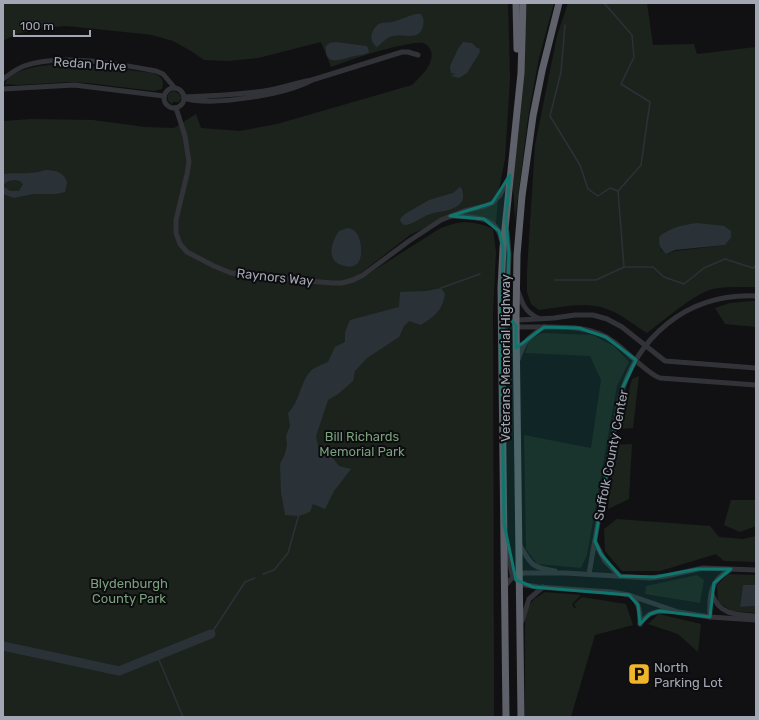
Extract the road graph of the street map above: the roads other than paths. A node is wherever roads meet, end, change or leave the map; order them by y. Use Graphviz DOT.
graph roads {
  1 [pos="516,3"];
  2 [pos="523,3"];
  3 [pos="559,4"];
  4 [pos="418,55"];
  5 [pos="3,79"];
  6 [pos="174,87"];
  7 [pos="3,89"];
  8 [pos="164,96"];
  9 [pos="184,97"];
  10 [pos="518,99"];
  11 [pos="176,108"];
  12 [pos="510,175"];
  13 [pos="450,216"];
  14 [pos="506,219"];
  15 [pos="503,248"];
  16 [pos="516,284"];
  17 [pos="756,296"];
  18 [pos="539,318"];
  19 [pos="514,323"];
  20 [pos="544,327"];
  21 [pos="501,337"];
  22 [pos="646,345"];
  23 [pos="636,360"];
  24 [pos="517,367"];
  25 [pos="756,368"];
  26 [pos="756,385"];
  27 [pos="504,524"];
  28 [pos="595,541"];
  29 [pos="519,544"];
  30 [pos="731,569"];
  31 [pos="756,570"];
  32 [pos="565,573"];
  33 [pos="589,574"];
  34 [pos="517,575"];
  35 [pos="620,576"];
  36 [pos="520,582"];
  37 [pos="504,586"];
  38 [pos="543,588"];
  39 [pos="712,593"];
  40 [pos="629,596"];
  41 [pos="678,612"];
  42 [pos="756,616"];
  43 [pos="710,617"];
  44 [pos="756,620"];
  45 [pos="520,626"];
  46 [pos="506,717"];
  47 [pos="521,717"];
  1 -- 10 [label="highway"];
  2 -- 10 [label="highway, Veterans Memorial Highway"];
  3 -- 16 [label="highway, Veterans Memorial Highway"];
  4 -- 9 [label="street"];
  5 -- 6 [label="street, Redan Drive"];
  6 -- 8 [label="street"];
  6 -- 9 [label="street, Redan Drive"];
  7 -- 8 [label="street, Redan Drive"];
  8 -- 11 [label="street"];
  9 -- 11 [label="street"];
  10 -- 12 [label="highway, Veterans Memorial Highway"];
  11 -- 13 [label="street, Raynors Way"];
  12 -- 13 [label="street, Raynors Way"];
  12 -- 14 [label="highway, Veterans Memorial Highway"];
  13 -- 15 [label="street"];
  14 -- 15 [label="highway, Veterans Memorial Highway"];
  14 -- 19 [label="street"];
  15 -- 21 [label="highway, Veterans Memorial Highway"];
  16 -- 18 [label="street"];
  16 -- 19 [label="highway, Veterans Memorial Highway"];
  17 -- 22 [label="street, Suffolk County Center"];
  18 -- 19 [label="street"];
  18 -- 22 [label="street"];
  19 -- 20 [label="street"];
  19 -- 21 [label="street"];
  19 -- 24 [label="highway, Veterans Memorial Highway"];
  20 -- 23 [label="street"];
  20 -- 24 [label="street"];
  21 -- 27 [label="highway, Veterans Memorial Highway"];
  22 -- 23 [label="street, Suffolk County Center"];
  22 -- 25 [label="street"];
  23 -- 26 [label="street"];
  23 -- 28 [label="street, Suffolk County Center"];
  24 -- 29 [label="highway, Veterans Memorial Highway"];
  27 -- 34 [label="street"];
  27 -- 37 [label="highway, Veterans Memorial Highway"];
  28 -- 33 [label="street, Suffolk County Center"];
  28 -- 35 [label="street"];
  29 -- 32 [label="street"];
  29 -- 34 [label="highway, Veterans Memorial Highway"];
  30 -- 31 [label="street"];
  30 -- 35 [label="street"];
  30 -- 39 [label="street"];
  32 -- 33 [label="street"];
  32 -- 34 [label="street"];
  33 -- 35 [label="street"];
  34 -- 36 [label="highway, Veterans Memorial Highway"];
  34 -- 37 [label="street"];
  36 -- 38 [label="street"];
  36 -- 45 [label="highway, Veterans Memorial Highway"];
  37 -- 46 [label="highway, Veterans Memorial Highway"];
  38 -- 40 [label="street"];
  38 -- 45 [label="street"];
  39 -- 42 [label="street"];
  39 -- 43 [label="street"];
  40 -- 41 [label="street"];
  40 -- 41 [label="street"];
  41 -- 43 [label="street"];
  43 -- 44 [label="street"];
  45 -- 47 [label="highway, Veterans Memorial Highway"];
}
